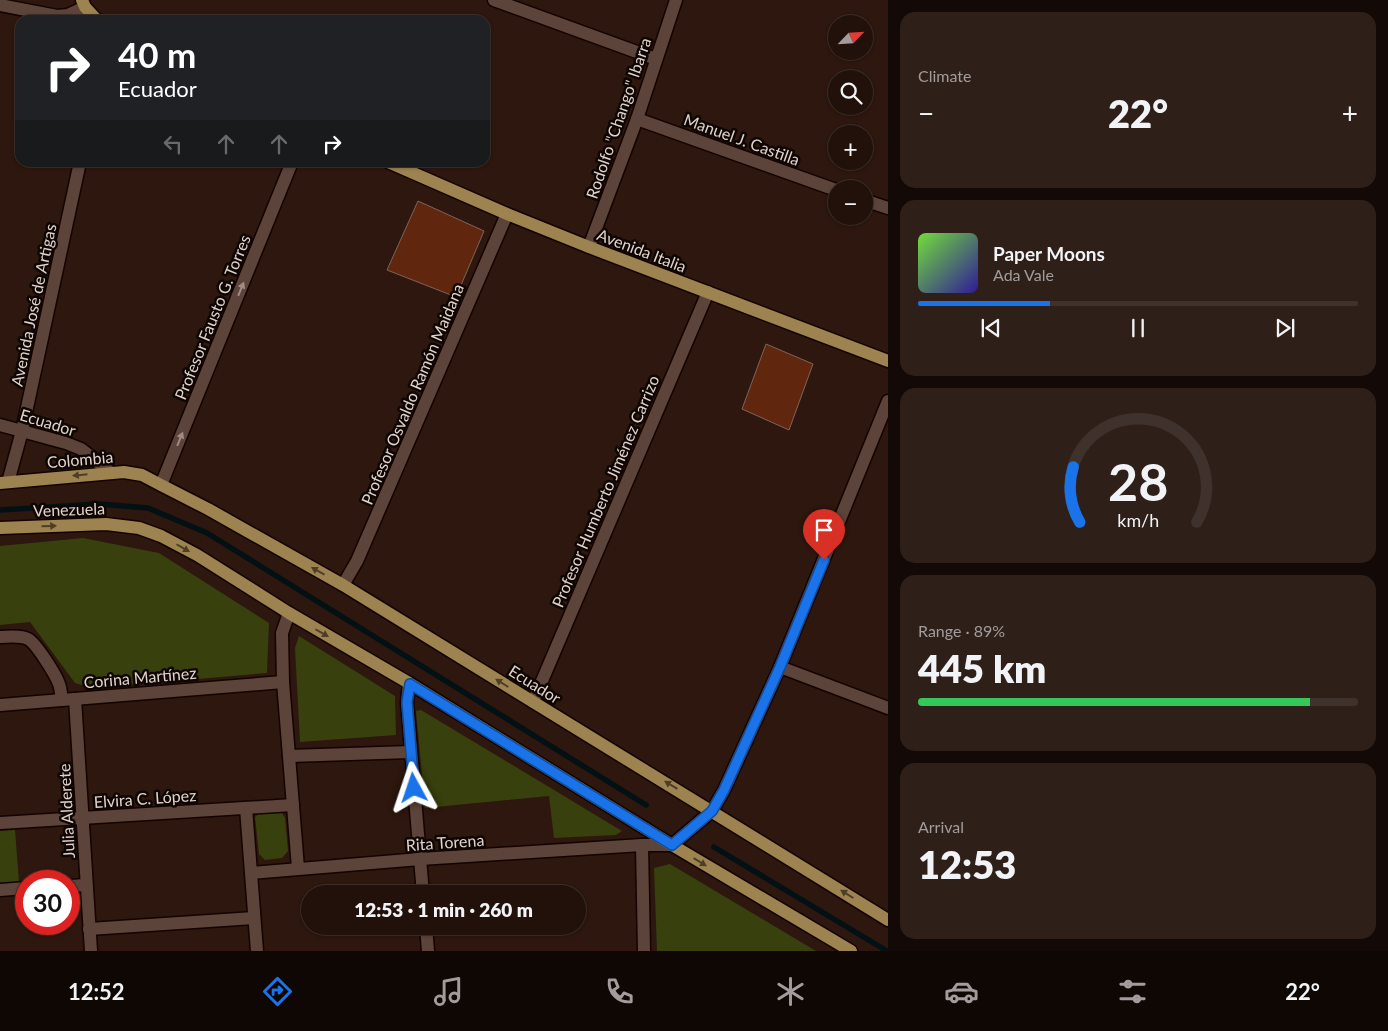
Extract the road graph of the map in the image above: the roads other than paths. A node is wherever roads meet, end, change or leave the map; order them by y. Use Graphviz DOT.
graph roads {
  1 [pos="494,0"];
  2 [pos="676,0"];
  3 [pos="84,4"];
  4 [pos="0,5"];
  5 [pos="52,15"];
  6 [pos="68,15"];
  7 [pos="93,15"];
  8 [pos="656,59"];
  9 [pos="637,119"];
  10 [pos="79,167"];
  11 [pos="290,167"];
  12 [pos="400,167"];
  13 [pos="828,187"];
  14 [pos="873,203"];
  15 [pos="888,208"];
  16 [pos="508,214"];
  17 [pos="588,247"];
  18 [pos="708,292"];
  19 [pos="888,361"];
  20 [pos="888,400"];
  21 [pos="0,425"];
  22 [pos="22,431"];
  23 [pos="110,472"];
  24 [pos="4,482"];
  25 [pos="161,485"];
  26 [pos="0,528"];
  27 [pos="344,585"];
  28 [pos="289,613"];
  29 [pos="0,638"];
  30 [pos="780,667"];
  31 [pos="283,682"];
  32 [pos="410,684"];
  33 [pos="75,699"];
  34 [pos="62,700"];
  35 [pos="533,702"];
  36 [pos="0,706"];
  37 [pos="888,708"];
  38 [pos="410,752"];
  39 [pos="289,756"];
  40 [pos="293,805"];
  41 [pos="246,808"];
  42 [pos="712,811"];
  43 [pos="84,818"];
  44 [pos="0,823"];
  45 [pos="642,845"];
  46 [pos="672,845"];
  47 [pos="420,859"];
  48 [pos="298,868"];
  49 [pos="251,873"];
  50 [pos="80,885"];
  51 [pos="86,885"];
  52 [pos="422,885"];
  53 [pos="15,889"];
  54 [pos="0,890"];
  55 [pos="254,918"];
  56 [pos="888,920"];
  57 [pos="89,929"];
  58 [pos="427,935"];
  59 [pos="91,951"];
  60 [pos="257,951"];
  61 [pos="428,951"];
  62 [pos="644,951"];
  63 [pos="851,951"];
  1 -- 8 [label="street"];
  2 -- 8 [label="street, Rodolfo \"Chango\" Ibarra"];
  3 -- 6 [label="street"];
  3 -- 7 [label="main road"];
  4 -- 5 [label="street"];
  8 -- 9 [label="street, Rodolfo \"Chango\" Ibarra"];
  9 -- 13 [label="street, Manuel J. Castilla"];
  9 -- 17 [label="street, Rodolfo \"Chango\" Ibarra"];
  10 -- 22 [label="street, Avenida José de Artigas"];
  25 -- 11 [label="street, Profesor Fausto G. Torres, one-way"];
  12 -- 16 [label="main road, Avenida Italia"];
  14 -- 15 [label="street"];
  16 -- 17 [label="main road, Avenida Italia"];
  16 -- 27 [label="street, Profesor Osvaldo Ramón Maidana"];
  17 -- 18 [label="main road, Avenida Italia"];
  18 -- 19 [label="main road, Avenida Italia"];
  18 -- 35 [label="street, Profesor Humberto Jiménez Carrizo"];
  20 -- 30 [label="street"];
  21 -- 22 [label="street, Ecuador"];
  22 -- 23 [label="street, Ecuador"];
  22 -- 24 [label="street, Avenida José de Artigas"];
  23 -- 24 [label="main road, Colombia, one-way"];
  23 -- 25 [label="main road, Colombia"];
  27 -- 25 [label="main road, Ecuador, one-way"];
  26 -- 28 [label="main road, Venezuela, one-way"];
  35 -- 27 [label="main road, Ecuador, one-way"];
  28 -- 31 [label="street"];
  28 -- 32 [label="main road, one-way"];
  29 -- 34 [label="street"];
  30 -- 37 [label="street"];
  30 -- 42 [label="street"];
  31 -- 33 [label="street, Corina Martínez"];
  31 -- 39 [label="street"];
  32 -- 38 [label="street"];
  32 -- 46 [label="main road"];
  33 -- 34 [label="street, Corina Martínez"];
  33 -- 43 [label="street, Julia Alderete"];
  34 -- 36 [label="street, Corina Martínez"];
  42 -- 35 [label="main road, Ecuador, one-way"];
  38 -- 39 [label="street"];
  38 -- 47 [label="street"];
  39 -- 40 [label="street"];
  40 -- 41 [label="street, Elvira C. López"];
  40 -- 48 [label="street"];
  41 -- 43 [label="street, Elvira C. López"];
  41 -- 49 [label="street"];
  42 -- 46 [label="street"];
  56 -- 42 [label="main road, Ecuador, one-way"];
  43 -- 44 [label="street, Elvira C. López"];
  43 -- 51 [label="street, Julia Alderete"];
  45 -- 46 [label="street, Rita Torena"];
  45 -- 47 [label="street, Rita Torena"];
  45 -- 62 [label="street"];
  46 -- 63 [label="main road, one-way"];
  47 -- 48 [label="street, Rita Torena"];
  47 -- 52 [label="street"];
  48 -- 49 [label="street, Rita Torena"];
  49 -- 55 [label="street"];
  50 -- 51 [label="street"];
  51 -- 57 [label="street, Julia Alderete"];
  53 -- 54 [label="street"];
  55 -- 57 [label="street"];
  55 -- 60 [label="street"];
  57 -- 59 [label="street, Julia Alderete"];
  58 -- 61 [label="street"];
}
